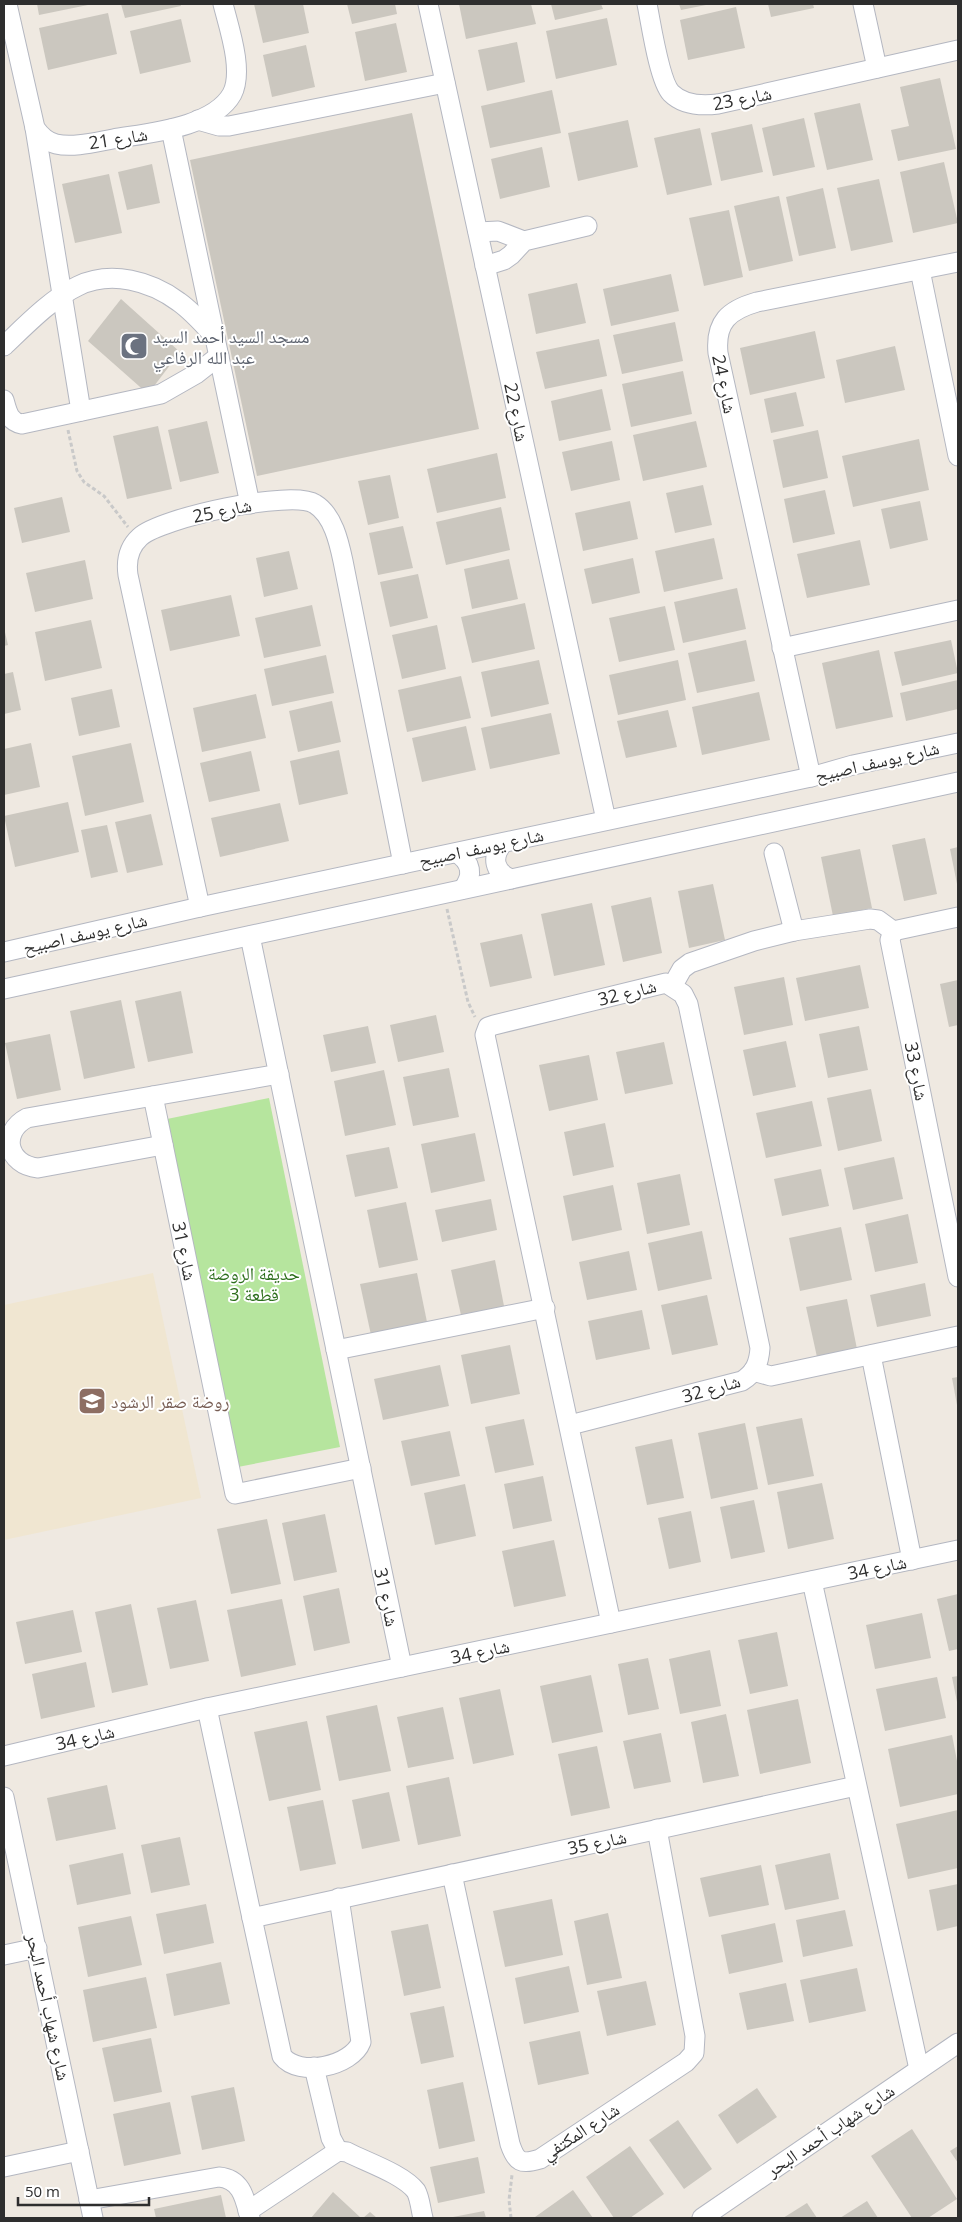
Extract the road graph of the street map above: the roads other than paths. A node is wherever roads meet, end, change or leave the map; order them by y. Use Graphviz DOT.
graph roads {
  1 [pos="7,4"];
  2 [pos="223,4"];
  3 [pos="428,4"];
  4 [pos="647,4"];
  5 [pos="863,4"];
  6 [pos="958,50"];
  7 [pos="877,68"];
  8 [pos="445,82"];
  9 [pos="198,120"];
  10 [pos="35,128"];
  11 [pos="171,129"];
  12 [pos="587,226"];
  13 [pos="478,232"];
  14 [pos="524,240"];
  15 [pos="958,262"];
  16 [pos="485,266"];
  17 [pos="920,270"];
  18 [pos="61,296"];
  19 [pos="215,337"];
  20 [pos="7,341"];
  21 [pos="219,356"];
  22 [pos="4,400"];
  23 [pos="73,413"];
  24 [pos="958,456"];
  25 [pos="250,504"];
  26 [pos="958,610"];
  27 [pos="782,648"];
  28 [pos="958,743"];
  29 [pos="810,777"];
  30 [pos="958,782"];
  31 [pos="606,820"];
  32 [pos="503,843"];
  33 [pos="456,853"];
  34 [pos="774,853"];
  35 [pos="403,864"];
  36 [pos="512,879"];
  37 [pos="464,889"];
  38 [pos="200,907"];
  39 [pos="958,917"];
  40 [pos="893,931"];
  41 [pos="794,932"];
  42 [pos="250,936"];
  43 [pos="4,952"];
  44 [pos="673,985"];
  45 [pos="4,989"];
  46 [pos="279,1074"];
  47 [pos="153,1096"];
  48 [pos="163,1145"];
  49 [pos="958,1277"];
  50 [pos="545,1308"];
  51 [pos="958,1336"];
  52 [pos="336,1350"];
  53 [pos="871,1355"];
  54 [pos="754,1371"];
  55 [pos="570,1425"];
  56 [pos="360,1468"];
  57 [pos="958,1550"];
  58 [pos="912,1560"];
  59 [pos="812,1581"];
  60 [pos="611,1623"];
  61 [pos="402,1667"];
  62 [pos="207,1708"];
  63 [pos="4,1756"];
  64 [pos="856,1786"];
  65 [pos="4,1797"];
  66 [pos="658,1829"];
  67 [pos="452,1874"];
  68 [pos="339,1898"];
  69 [pos="252,1918"];
  70 [pos="36,1948"];
  71 [pos="4,1954"];
  72 [pos="958,2043"];
  73 [pos="314,2067"];
  74 [pos="919,2069"];
  75 [pos="79,2151"];
  76 [pos="338,2151"];
  77 [pos="4,2167"];
  78 [pos="89,2200"];
  79 [pos="249,2215"];
  80 [pos="93,2218"];
  81 [pos="423,2218"];
  82 [pos="702,2218"];
  1 -- 10 [label="street"];
  2 -- 9 [label="street, شارع 21"];
  3 -- 8 [label="street, شارع 22"];
  4 -- 7 [label="street, شارع 23"];
  5 -- 7 [label="street"];
  6 -- 7 [label="street, شارع 23"];
  8 -- 9 [label="street"];
  8 -- 13 [label="street, شارع 22"];
  9 -- 11 [label="street, شارع 21"];
  10 -- 11 [label="street, شارع 21"];
  10 -- 18 [label="street"];
  11 -- 19 [label="street"];
  12 -- 14 [label="street"];
  13 -- 14 [label="street"];
  13 -- 16 [label="street, شارع 22"];
  14 -- 16 [label="street"];
  15 -- 17 [label="street, شارع 24"];
  16 -- 31 [label="street, شارع 22"];
  17 -- 24 [label="street"];
  17 -- 27 [label="street, شارع 24"];
  18 -- 19 [label="street"];
  18 -- 20 [label="street"];
  18 -- 23 [label="street"];
  19 -- 21 [label="street"];
  21 -- 23 [label="street"];
  21 -- 25 [label="street"];
  22 -- 23 [label="street"];
  25 -- 35 [label="street, شارع 25"];
  25 -- 38 [label="street, شارع 25"];
  26 -- 27 [label="street"];
  27 -- 29 [label="street, شارع 24"];
  28 -- 29 [label="street, شارع يوسف اصبيح"];
  29 -- 31 [label="street, شارع يوسف اصبيح"];
  30 -- 36 [label="street, شارع يوسف اصبيح"];
  31 -- 32 [label="street, شارع يوسف اصبيح"];
  32 -- 33 [label="street, شارع يوسف اصبيح"];
  32 -- 36 [label="street"];
  33 -- 35 [label="street, شارع يوسف اصبيح"];
  33 -- 37 [label="street"];
  34 -- 41 [label="street"];
  35 -- 38 [label="street, شارع يوسف اصبيح"];
  36 -- 37 [label="street, شارع يوسف اصبيح"];
  37 -- 42 [label="street, شارع يوسف اصبيح"];
  38 -- 43 [label="street, شارع يوسف اصبيح"];
  39 -- 40 [label="street"];
  40 -- 41 [label="street"];
  40 -- 49 [label="street, شارع 33"];
  41 -- 44 [label="street"];
  42 -- 45 [label="street, شارع يوسف اصبيح"];
  42 -- 46 [label="street, شارع 31"];
  44 -- 50 [label="street, شارع 32"];
  44 -- 54 [label="street, شارع 32"];
  46 -- 47 [label="street"];
  46 -- 52 [label="street, شارع 31"];
  47 -- 48 [label="street, شارع 31"];
  47 -- 48 [label="street"];
  48 -- 56 [label="street, شارع 31"];
  50 -- 52 [label="street"];
  50 -- 55 [label="street"];
  51 -- 53 [label="street"];
  52 -- 56 [label="street, شارع 31"];
  53 -- 54 [label="street"];
  53 -- 58 [label="street"];
  54 -- 55 [label="street, شارع 32"];
  55 -- 60 [label="street"];
  56 -- 61 [label="street, شارع 31"];
  57 -- 58 [label="street, شارع 34"];
  58 -- 59 [label="street, شارع 34"];
  59 -- 60 [label="street, شارع 34"];
  59 -- 64 [label="street"];
  60 -- 61 [label="street, شارع 34"];
  61 -- 62 [label="street, شارع 34"];
  62 -- 63 [label="street, شارع 34"];
  62 -- 69 [label="street"];
  64 -- 66 [label="street, شارع 35"];
  64 -- 74 [label="street"];
  65 -- 70 [label="street, شارع شهاب أحمد البحر"];
  66 -- 67 [label="street, شارع 35"];
  66 -- 67 [label="street, شارع المكتفي"];
  67 -- 68 [label="street, شارع 35"];
  68 -- 69 [label="street, شارع 35"];
  68 -- 73 [label="street"];
  69 -- 73 [label="street"];
  70 -- 71 [label="street"];
  70 -- 75 [label="street, شارع شهاب أحمد البحر"];
  72 -- 74 [label="street, شارع شهاب أحمد البحر"];
  73 -- 76 [label="street"];
  74 -- 82 [label="street, شارع شهاب أحمد البحر"];
  75 -- 77 [label="street"];
  75 -- 78 [label="street, شارع شهاب أحمد البحر"];
  76 -- 79 [label="street"];
  76 -- 81 [label="street"];
  78 -- 79 [label="street"];
  78 -- 80 [label="street, شارع شهاب أحمد البحر"];
}
